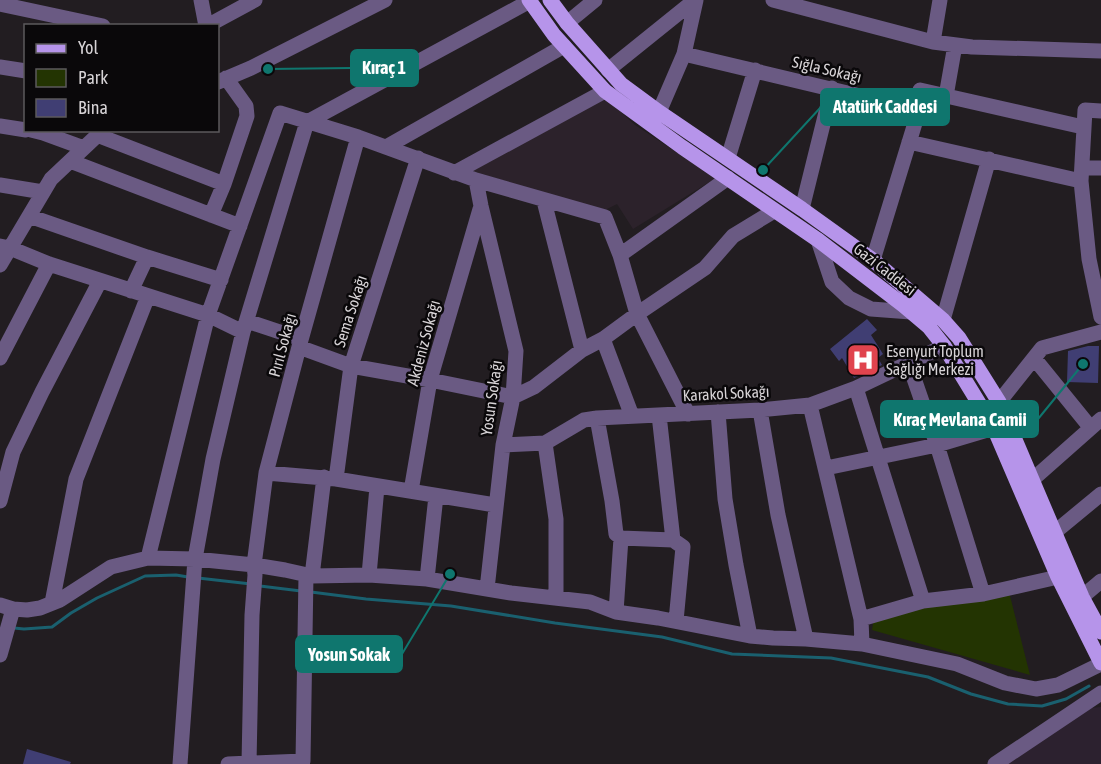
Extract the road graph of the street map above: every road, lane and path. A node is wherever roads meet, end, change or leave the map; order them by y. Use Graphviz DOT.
graph roads {
  1 [pos="201,0"];
  2 [pos="255,0"];
  3 [pos="385,0"];
  4 [pos="530,0"];
  5 [pos="550,0"];
  6 [pos="595,0"];
  7 [pos="696,0"];
  8 [pos="773,0"];
  9 [pos="940,0"];
  10 [pos="0,4"];
  11 [pos="567,23"];
  12 [pos="94,24"];
  13 [pos="207,24"];
  14 [pos="211,24"];
  15 [pos="933,42"];
  16 [pos="955,45"];
  17 [pos="564,46"];
  18 [pos="1101,51"];
  19 [pos="684,54"];
  20 [pos="0,67"];
  21 [pos="608,70"];
  22 [pos="755,70"];
  23 [pos="24,71"];
  24 [pos="220,79"];
  25 [pos="832,88"];
  26 [pos="605,92"];
  27 [pos="946,96"];
  28 [pos="919,110"];
  29 [pos="1101,111"];
  30 [pos="658,112"];
  31 [pos="307,122"];
  32 [pos="0,126"];
  33 [pos="1083,127"];
  34 [pos="24,130"];
  35 [pos="39,132"];
  36 [pos="100,133"];
  37 [pos="358,137"];
  38 [pos="909,142"];
  39 [pos="386,147"];
  40 [pos="84,148"];
  41 [pos="418,158"];
  42 [pos="728,158"];
  43 [pos="989,159"];
  44 [pos="70,161"];
  45 [pos="1101,168"];
  46 [pos="454,173"];
  47 [pos="1082,174"];
  48 [pos="728,178"];
  49 [pos="476,180"];
  50 [pos="224,184"];
  51 [pos="0,185"];
  52 [pos="44,192"];
  53 [pos="544,201"];
  54 [pos="481,206"];
  55 [pos="802,209"];
  56 [pos="774,210"];
  57 [pos="211,214"];
  58 [pos="29,216"];
  59 [pos="240,226"];
  60 [pos="818,240"];
  61 [pos="5,247"];
  62 [pos="620,255"];
  63 [pos="147,257"];
  64 [pos="873,260"];
  65 [pos="49,264"];
  66 [pos="0,265"];
  67 [pos="221,280"];
  68 [pos="100,281"];
  69 [pos="131,291"];
  70 [pos="148,296"];
  71 [pos="911,312"];
  72 [pos="637,314"];
  73 [pos="208,315"];
  74 [pos="1101,317"];
  75 [pos="943,320"];
  76 [pos="245,326"];
  77 [pos="1101,332"];
  78 [pos="603,339"];
  79 [pos="300,343"];
  80 [pos="944,346"];
  81 [pos="582,350"];
  82 [pos="0,358"];
  83 [pos="1034,358"];
  84 [pos="909,364"];
  85 [pos="351,366"];
  86 [pos="430,380"];
  87 [pos="856,388"];
  88 [pos="513,397"];
  89 [pos="999,402"];
  90 [pos="810,405"];
  91 [pos="759,410"];
  92 [pos="718,412"];
  93 [pos="688,414"];
  94 [pos="659,415"];
  95 [pos="632,416"];
  96 [pos="597,418"];
  97 [pos="1096,423"];
  98 [pos="994,428"];
  99 [pos="545,443"];
  100 [pos="503,445"];
  101 [pos="937,445"];
  102 [pos="878,456"];
  103 [pos="826,468"];
  104 [pos="266,473"];
  105 [pos="330,478"];
  106 [pos="1031,481"];
  107 [pos="377,487"];
  108 [pos="411,491"];
  109 [pos="1101,495"];
  110 [pos="436,496"];
  111 [pos="0,501"];
  112 [pos="495,506"];
  113 [pos="1055,532"];
  114 [pos="621,538"];
  115 [pos="673,540"];
  116 [pos="148,558"];
  117 [pos="195,563"];
  118 [pos="254,570"];
  119 [pos="369,575"];
  120 [pos="308,577"];
  121 [pos="1058,578"];
  122 [pos="427,579"];
  123 [pos="1101,581"];
  124 [pos="487,589"];
  125 [pos="982,594"];
  126 [pos="1082,597"];
  127 [pos="556,598"];
  128 [pos="923,601"];
  129 [pos="52,603"];
  130 [pos="8,609"];
  131 [pos="616,612"];
  132 [pos="861,619"];
  133 [pos="676,621"];
  134 [pos="1101,632"];
  135 [pos="750,636"];
  136 [pos="806,639"];
  137 [pos="862,644"];
  138 [pos="0,655"];
  139 [pos="1101,663"];
  140 [pos="1101,693"];
  141 [pos="249,763"];
  142 [pos="180,764"];
  143 [pos="228,764"];
  144 [pos="994,764"];
  1 -- 13 [label="street"];
  2 -- 14 [label="street"];
  3 -- 24 [label="street"];
  4 -- 17 [label="main road, Gazi Caddesi"];
  4 -- 31 [label="street"];
  5 -- 11 [label="main road, Gazi Caddesi"];
  6 -- 11 [label="street"];
  7 -- 19 [label="street"];
  7 -- 21 [label="street"];
  8 -- 15 [label="street"];
  9 -- 15 [label="street"];
  10 -- 12 [label="street"];
  11 -- 21 [label="main road, Gazi Caddesi"];
  15 -- 16 [label="street"];
  16 -- 18 [label="street"];
  16 -- 27 [label="street"];
  17 -- 26 [label="main road, Gazi Caddesi"];
  17 -- 39 [label="street"];
  19 -- 22 [label="street, Sığla Sokağı"];
  19 -- 30 [label="street"];
  20 -- 23 [label="street"];
  21 -- 30 [label="main road, Gazi Caddesi"];
  22 -- 25 [label="street, Sığla Sokağı"];
  22 -- 42 [label="street"];
  24 -- 50 [label="street"];
  25 -- 28 [label="street, Sığla Sokağı"];
  25 -- 55 [label="street"];
  26 -- 46 [label="street"];
  26 -- 48 [label="main road, Gazi Caddesi"];
  27 -- 28 [label="street"];
  27 -- 33 [label="street"];
  28 -- 38 [label="street"];
  29 -- 33 [label="street"];
  30 -- 42 [label="main road, Gazi Caddesi"];
  31 -- 37 [label="street"];
  31 -- 59 [label="street"];
  31 -- 76 [label="street"];
  32 -- 34 [label="street"];
  33 -- 47 [label="street"];
  35 -- 40 [label="street"];
  36 -- 40 [label="street"];
  36 -- 50 [label="street"];
  37 -- 39 [label="street"];
  37 -- 79 [label="street, Pırıl Sokağı"];
  38 -- 43 [label="street"];
  38 -- 64 [label="street"];
  39 -- 41 [label="street"];
  40 -- 44 [label="street"];
  41 -- 46 [label="street"];
  41 -- 85 [label="street, Sema Sokağı"];
  42 -- 55 [label="main road, Gazi Caddesi"];
  43 -- 47 [label="street"];
  43 -- 75 [label="street"];
  44 -- 52 [label="street"];
  44 -- 57 [label="street"];
  45 -- 47 [label="street"];
  46 -- 49 [label="street"];
  47 -- 74 [label="street"];
  48 -- 56 [label="main road, Gazi Caddesi"];
  48 -- 62 [label="street"];
  49 -- 53 [label="street"];
  49 -- 54 [label="street, Yosun Sokağı"];
  50 -- 57 [label="street"];
  51 -- 52 [label="street"];
  52 -- 58 [label="street"];
  53 -- 62 [label="street"];
  53 -- 81 [label="street"];
  54 -- 86 [label="street, Akdeniz Sokağı"];
  54 -- 88 [label="street, Yosun Sokağı"];
  55 -- 64 [label="main road, Gazi Caddesi"];
  56 -- 60 [label="main road, Gazi Caddesi"];
  56 -- 72 [label="street"];
  57 -- 59 [label="street"];
  58 -- 61 [label="street"];
  58 -- 63 [label="street"];
  59 -- 67 [label="street"];
  60 -- 71 [label="main road, Gazi Caddesi"];
  60 -- 71 [label="street"];
  61 -- 65 [label="street"];
  61 -- 66 [label="street"];
  62 -- 72 [label="street"];
  63 -- 67 [label="street"];
  63 -- 69 [label="street"];
  64 -- 75 [label="main road, Gazi Caddesi"];
  65 -- 68 [label="street"];
  65 -- 82 [label="street"];
  67 -- 73 [label="street"];
  68 -- 69 [label="street"];
  68 -- 111 [label="street"];
  69 -- 70 [label="street"];
  70 -- 73 [label="street"];
  70 -- 129 [label="street"];
  71 -- 80 [label="main road, Gazi Caddesi"];
  72 -- 78 [label="street"];
  72 -- 93 [label="street"];
  73 -- 76 [label="street"];
  73 -- 116 [label="street"];
  75 -- 89 [label="main road, Gazi Caddesi"];
  76 -- 79 [label="street"];
  76 -- 117 [label="street"];
  77 -- 83 [label="street"];
  78 -- 81 [label="street"];
  78 -- 95 [label="street"];
  79 -- 85 [label="street"];
  79 -- 104 [label="street, Pırıl Sokağı"];
  80 -- 84 [label="street, Karakol Sokağı"];
  80 -- 98 [label="main road, Gazi Caddesi"];
  81 -- 88 [label="street"];
  83 -- 89 [label="street"];
  83 -- 97 [label="street"];
  84 -- 87 [label="street, Karakol Sokağı"];
  84 -- 101 [label="street"];
  85 -- 86 [label="street"];
  85 -- 105 [label="street, Sema Sokağı"];
  86 -- 88 [label="street"];
  86 -- 108 [label="street, Akdeniz Sokağı"];
  87 -- 90 [label="street, Karakol Sokağı"];
  87 -- 102 [label="street"];
  88 -- 100 [label="street, Yosun Sokağı"];
  89 -- 106 [label="main road, Gazi Caddesi"];
  90 -- 91 [label="street, Karakol Sokağı"];
  90 -- 103 [label="street"];
  91 -- 92 [label="street, Karakol Sokağı"];
  91 -- 136 [label="street"];
  92 -- 93 [label="street, Karakol Sokağı"];
  92 -- 135 [label="street"];
  93 -- 94 [label="street, Karakol Sokağı"];
  94 -- 95 [label="street, Karakol Sokağı"];
  94 -- 115 [label="street"];
  95 -- 96 [label="street, Karakol Sokağı"];
  96 -- 99 [label="street, Karakol Sokağı"];
  96 -- 114 [label="street"];
  97 -- 106 [label="street"];
  98 -- 101 [label="street"];
  98 -- 121 [label="main road, Gazi Caddesi"];
  99 -- 100 [label="street, Karakol Sokağı"];
  99 -- 127 [label="street"];
  100 -- 112 [label="street, Yosun Sokağı"];
  101 -- 102 [label="street"];
  101 -- 125 [label="street"];
  102 -- 103 [label="street"];
  102 -- 128 [label="street"];
  103 -- 132 [label="street"];
  104 -- 105 [label="street"];
  104 -- 118 [label="street, Pırıl Sokağı"];
  105 -- 107 [label="street"];
  105 -- 120 [label="street, Sema Sokağı"];
  106 -- 113 [label="main road, Gazi Caddesi"];
  107 -- 108 [label="street"];
  107 -- 119 [label="street"];
  108 -- 110 [label="street"];
  109 -- 113 [label="street"];
  110 -- 112 [label="street"];
  110 -- 122 [label="street"];
  112 -- 124 [label="street, Yosun Sokağı"];
  113 -- 126 [label="main road, Gazi Caddesi"];
  114 -- 115 [label="street"];
  114 -- 131 [label="street"];
  115 -- 133 [label="street"];
  116 -- 117 [label="street"];
  116 -- 129 [label="street"];
  117 -- 118 [label="street"];
  117 -- 142 [label="street"];
  118 -- 120 [label="street"];
  118 -- 141 [label="street, Pırıl Sokağı"];
  119 -- 120 [label="street"];
  119 -- 122 [label="street"];
  120 -- 141 [label="street, Sema Sokağı"];
  121 -- 125 [label="street"];
  121 -- 139 [label="main road, Gazi Caddesi"];
  122 -- 124 [label="street"];
  123 -- 126 [label="street"];
  124 -- 127 [label="street"];
  125 -- 128 [label="street"];
  126 -- 134 [label="main road, Gazi Caddesi"];
  127 -- 131 [label="street"];
  128 -- 132 [label="street"];
  129 -- 130 [label="street"];
  130 -- 138 [label="street"];
  131 -- 133 [label="street"];
  132 -- 137 [label="street"];
  133 -- 135 [label="street"];
  135 -- 136 [label="street"];
  136 -- 137 [label="street"];
  137 -- 139 [label="street"];
  140 -- 144 [label="street"];
  141 -- 143 [label="street"];
}
